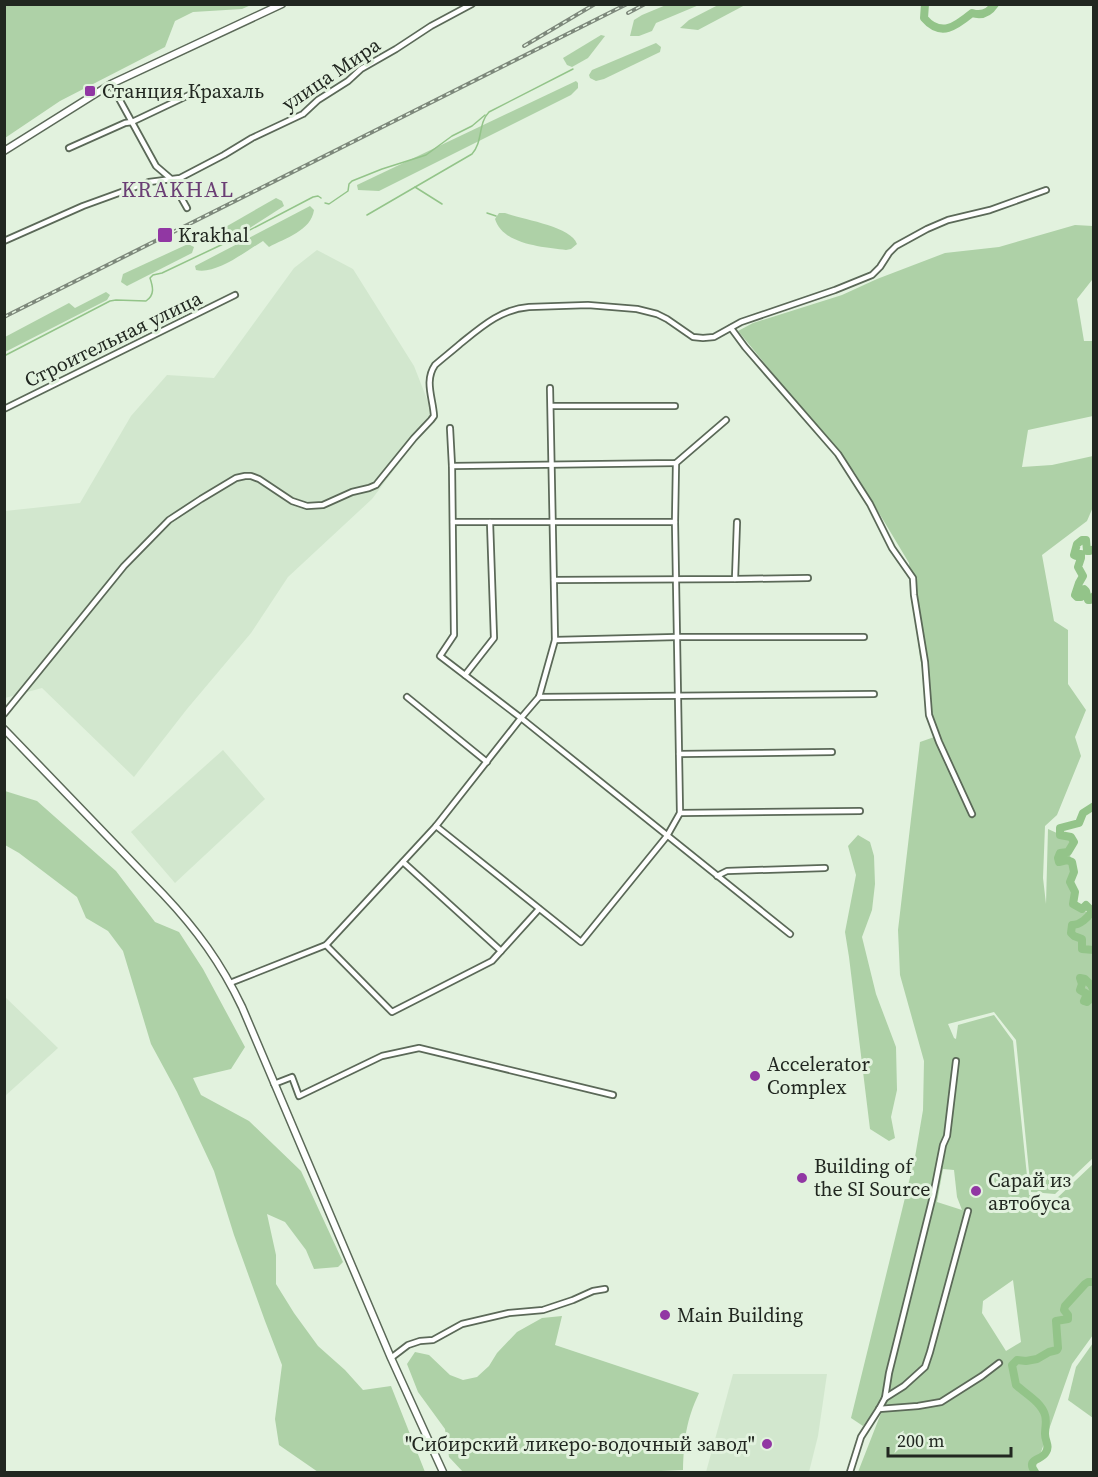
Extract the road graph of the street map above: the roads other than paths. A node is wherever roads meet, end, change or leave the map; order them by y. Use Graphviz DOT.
graph roads {
  1 [pos="282,4"];
  2 [pos="472,4"];
  3 [pos="111,84"];
  4 [pos="191,94"];
  5 [pos="132,122"];
  6 [pos="69,148"];
  7 [pos="4,151"];
  8 [pos="170,178"];
  9 [pos="1046,190"];
  10 [pos="187,208"];
  11 [pos="4,241"];
  12 [pos="235,295"];
  13 [pos="731,328"];
  14 [pos="550,388"];
  15 [pos="550,406"];
  16 [pos="675,406"];
  17 [pos="4,409"];
  18 [pos="726,420"];
  19 [pos="450,428"];
  20 [pos="676,463"];
  21 [pos="552,464"];
  22 [pos="452,466"];
  23 [pos="553,521"];
  24 [pos="453,522"];
  25 [pos="490,522"];
  26 [pos="675,522"];
  27 [pos="737,522"];
  28 [pos="808,578"];
  29 [pos="735,579"];
  30 [pos="554,580"];
  31 [pos="677,580"];
  32 [pos="677,637"];
  33 [pos="864,637"];
  34 [pos="555,640"];
  35 [pos="465,675"];
  36 [pos="874,694"];
  37 [pos="677,696"];
  38 [pos="407,697"];
  39 [pos="539,697"];
  40 [pos="4,714"];
  41 [pos="521,718"];
  42 [pos="4,729"];
  43 [pos="832,752"];
  44 [pos="679,754"];
  45 [pos="487,762"];
  46 [pos="860,811"];
  47 [pos="680,813"];
  48 [pos="972,814"];
  49 [pos="436,826"];
  50 [pos="667,836"];
  51 [pos="403,862"];
  52 [pos="825,868"];
  53 [pos="717,876"];
  54 [pos="539,909"];
  55 [pos="790,934"];
  56 [pos="326,945"];
  57 [pos="501,951"];
  58 [pos="230,983"];
  59 [pos="956,1061"];
  60 [pos="274,1084"];
  61 [pos="613,1095"];
  62 [pos="968,1211"];
  63 [pos="605,1289"];
  64 [pos="391,1358"];
  65 [pos="999,1363"];
  66 [pos="885,1398"];
  67 [pos="879,1409"];
  68 [pos="443,1473"];
  69 [pos="850,1473"];
  1 -- 3 [label="main road"];
  2 -- 8 [label="street, улица Мира"];
  3 -- 5 [label="street"];
  3 -- 7 [label="main road"];
  4 -- 5 [label="street"];
  5 -- 6 [label="street"];
  5 -- 8 [label="street"];
  8 -- 10 [label="street"];
  8 -- 11 [label="street, улица Мира"];
  9 -- 13 [label="street"];
  12 -- 17 [label="street, Строительная улица"];
  13 -- 40 [label="street"];
  13 -- 48 [label="street"];
  14 -- 15 [label="street"];
  15 -- 16 [label="street"];
  15 -- 21 [label="street"];
  18 -- 20 [label="street"];
  19 -- 22 [label="street"];
  20 -- 21 [label="street"];
  20 -- 26 [label="street"];
  21 -- 22 [label="street"];
  21 -- 23 [label="street"];
  22 -- 24 [label="street"];
  23 -- 25 [label="street"];
  23 -- 26 [label="street"];
  23 -- 30 [label="street"];
  24 -- 25 [label="street"];
  24 -- 35 [label="street"];
  25 -- 35 [label="street"];
  26 -- 31 [label="street"];
  27 -- 29 [label="street"];
  28 -- 29 [label="street"];
  29 -- 31 [label="street"];
  30 -- 31 [label="street"];
  30 -- 34 [label="street"];
  31 -- 32 [label="street"];
  32 -- 33 [label="street"];
  32 -- 34 [label="street"];
  32 -- 37 [label="street"];
  34 -- 39 [label="street"];
  35 -- 41 [label="street"];
  36 -- 37 [label="street"];
  37 -- 39 [label="street"];
  37 -- 44 [label="street"];
  38 -- 45 [label="street"];
  39 -- 41 [label="street"];
  41 -- 45 [label="street"];
  41 -- 50 [label="street"];
  42 -- 58 [label="main road"];
  43 -- 44 [label="street"];
  44 -- 47 [label="street"];
  45 -- 49 [label="street"];
  46 -- 47 [label="street"];
  47 -- 50 [label="street"];
  49 -- 51 [label="street"];
  49 -- 54 [label="street"];
  50 -- 53 [label="street"];
  50 -- 54 [label="street"];
  51 -- 56 [label="street"];
  51 -- 57 [label="street"];
  52 -- 53 [label="street"];
  53 -- 55 [label="street"];
  54 -- 57 [label="street"];
  56 -- 57 [label="street"];
  56 -- 58 [label="street"];
  58 -- 60 [label="main road"];
  59 -- 66 [label="street"];
  60 -- 61 [label="street"];
  60 -- 64 [label="main road"];
  62 -- 66 [label="street"];
  63 -- 64 [label="street"];
  64 -- 68 [label="main road"];
  65 -- 67 [label="street"];
  66 -- 67 [label="street"];
  67 -- 69 [label="street"];
}
